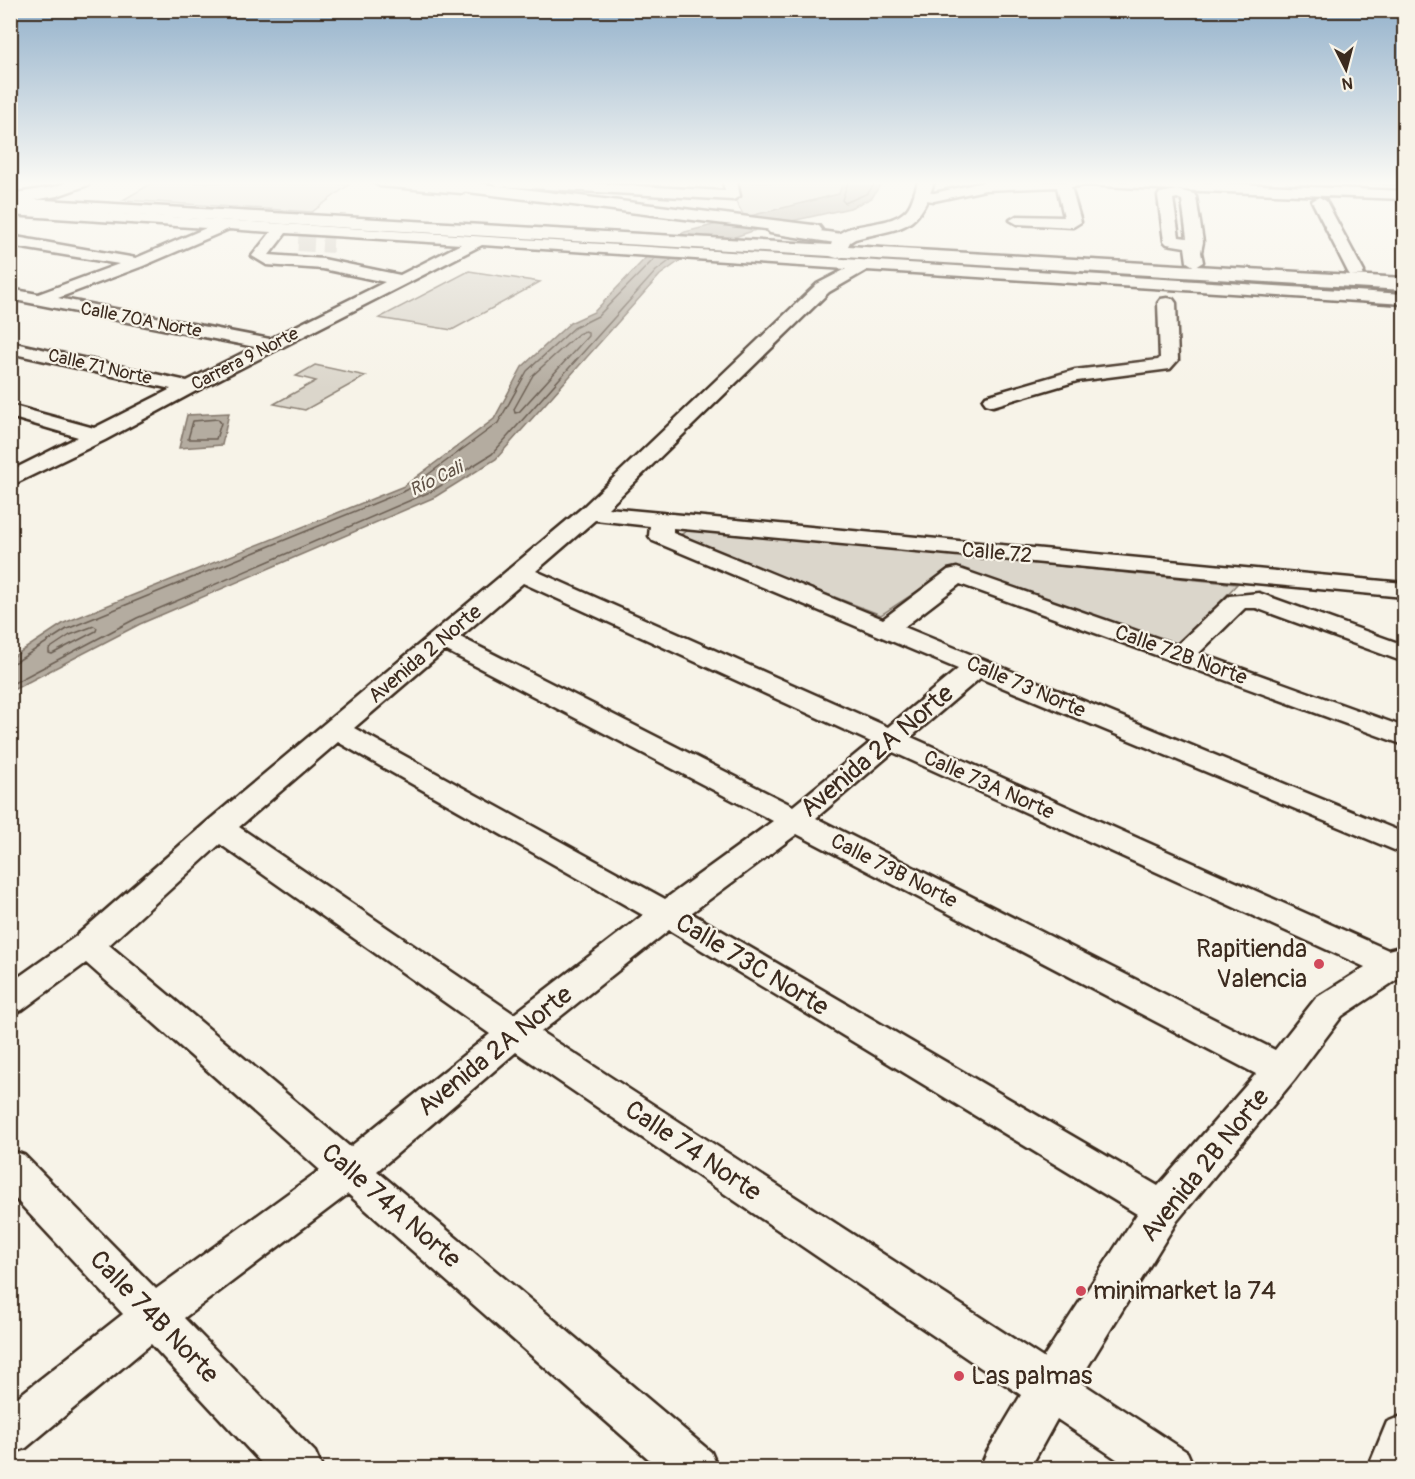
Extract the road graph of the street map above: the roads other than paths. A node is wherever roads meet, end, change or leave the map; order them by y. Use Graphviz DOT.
graph roads {
  1 [pos="79,251"];
  2 [pos="165,251"];
  3 [pos="264,251"];
  4 [pos="333,251"];
  5 [pos="459,251"];
  6 [pos="706,251"];
  7 [pos="816,251"];
  8 [pos="839,251"];
  9 [pos="845,251"];
  10 [pos="864,251"];
  11 [pos="897,251"];
  12 [pos="1008,251"];
  13 [pos="1345,251"];
  14 [pos="887,254"];
  15 [pos="137,263"];
  16 [pos="323,264"];
  17 [pos="865,264"];
  18 [pos="1356,272"];
  19 [pos="1404,274"];
  20 [pos="1231,275"];
  21 [pos="402,280"];
  22 [pos="1160,283"];
  23 [pos="1404,284"];
  24 [pos="823,288"];
  25 [pos="10,294"];
  26 [pos="1404,299"];
  27 [pos="37,300"];
  28 [pos="10,311"];
  29 [pos="273,345"];
  30 [pos="10,347"];
  31 [pos="189,387"];
  32 [pos="993,400"];
  33 [pos="10,411"];
  34 [pos="98,436"];
  35 [pos="10,480"];
  36 [pos="590,513"];
  37 [pos="662,522"];
  38 [pos="520,573"];
  39 [pos="1404,590"];
  40 [pos="886,629"];
  41 [pos="444,639"];
  42 [pos="1404,654"];
  43 [pos="1182,656"];
  44 [pos="977,667"];
  45 [pos="336,729"];
  46 [pos="1404,736"];
  47 [pos="892,741"];
  48 [pos="795,820"];
  49 [pos="219,828"];
  50 [pos="1404,844"];
  51 [pos="667,914"];
  52 [pos="87,945"];
  53 [pos="1398,961"];
  54 [pos="10,1001"];
  55 [pos="516,1033"];
  56 [pos="1281,1070"];
  57 [pos="10,1166"];
  58 [pos="350,1170"];
  59 [pos="1163,1209"];
  60 [pos="153,1316"];
  61 [pos="1049,1389"];
  62 [pos="10,1432"];
  63 [pos="1404,1438"];
  64 [pos="298,1468"];
  65 [pos="694,1468"];
  66 [pos="1004,1468"];
  67 [pos="1170,1468"];
  68 [pos="1392,1468"];
  1 -- 15 [label="street"];
  2 -- 15 [label="street"];
  3 -- 16 [label="street"];
  4 -- 16 [label="street"];
  5 -- 21 [label="street, Carrera 9 Norte"];
  6 -- 7 [label="street"];
  8 -- 24 [label="street, Avenida 2 Norte"];
  9 -- 17 [label="street"];
  10 -- 14 [label="main road"];
  11 -- 14 [label="main road"];
  12 -- 18 [label="main road"];
  13 -- 18 [label="street"];
  14 -- 17 [label="street"];
  14 -- 20 [label="main road"];
  15 -- 27 [label="street"];
  16 -- 21 [label="street"];
  17 -- 22 [label="street"];
  17 -- 24 [label="street, Avenida 2 Norte"];
  18 -- 19 [label="main road"];
  20 -- 23 [label="main road"];
  20 -- 26 [label="main road"];
  21 -- 29 [label="street, Carrera 9 Norte"];
  22 -- 26 [label="street"];
  22 -- 32 [label="street"];
  24 -- 36 [label="street, Avenida 2 Norte"];
  25 -- 27 [label="street, Calle 70A Norte"];
  27 -- 28 [label="street"];
  27 -- 29 [label="street, Calle 70A Norte"];
  29 -- 31 [label="street, Carrera 9 Norte"];
  30 -- 31 [label="street, Calle 71 Norte"];
  31 -- 34 [label="street, Carrera 9 Norte"];
  33 -- 34 [label="street"];
  34 -- 35 [label="street, Carrera 9 Norte"];
  36 -- 37 [label="street, Calle 72"];
  36 -- 38 [label="street, Avenida 2 Norte"];
  37 -- 39 [label="street, Calle 72"];
  37 -- 40 [label="street, Calle 73 Norte"];
  38 -- 41 [label="street, Avenida 2 Norte"];
  38 -- 47 [label="street, Calle 73A Norte"];
  40 -- 43 [label="street, Calle 72B Norte"];
  40 -- 44 [label="street, Calle 73 Norte"];
  41 -- 45 [label="street, Avenida 2 Norte"];
  41 -- 48 [label="street, Calle 73B Norte"];
  42 -- 43 [label="street"];
  43 -- 46 [label="street, Calle 72B Norte"];
  44 -- 47 [label="street, Avenida 2A Norte"];
  44 -- 50 [label="street, Calle 73 Norte"];
  45 -- 49 [label="street, Avenida 2 Norte"];
  45 -- 51 [label="street, Calle 73C Norte"];
  47 -- 48 [label="street, Avenida 2A Norte"];
  47 -- 53 [label="street, Calle 73A Norte"];
  48 -- 51 [label="street, Avenida 2A Norte"];
  48 -- 56 [label="street, Calle 73B Norte"];
  49 -- 52 [label="street, Avenida 2 Norte"];
  49 -- 55 [label="street, Calle 74 Norte"];
  51 -- 55 [label="street, Avenida 2A Norte"];
  51 -- 59 [label="street, Calle 73C Norte"];
  52 -- 54 [label="street, Avenida 2 Norte"];
  52 -- 58 [label="street, Calle 74A Norte"];
  53 -- 56 [label="street, Avenida 2B Norte"];
  55 -- 58 [label="street, Avenida 2A Norte"];
  55 -- 61 [label="street, Calle 74 Norte"];
  56 -- 59 [label="street, Avenida 2B Norte"];
  57 -- 60 [label="street, Calle 74B Norte"];
  58 -- 60 [label="street, Avenida 2A Norte"];
  58 -- 65 [label="street, Calle 74A Norte"];
  59 -- 61 [label="street, Avenida 2B Norte"];
  60 -- 62 [label="street, Avenida 2A Norte"];
  60 -- 64 [label="street, Calle 74B Norte"];
  61 -- 66 [label="street, Avenida 2B Norte"];
  61 -- 67 [label="street, Calle 74 Norte"];
  63 -- 68 [label="street"];
}
